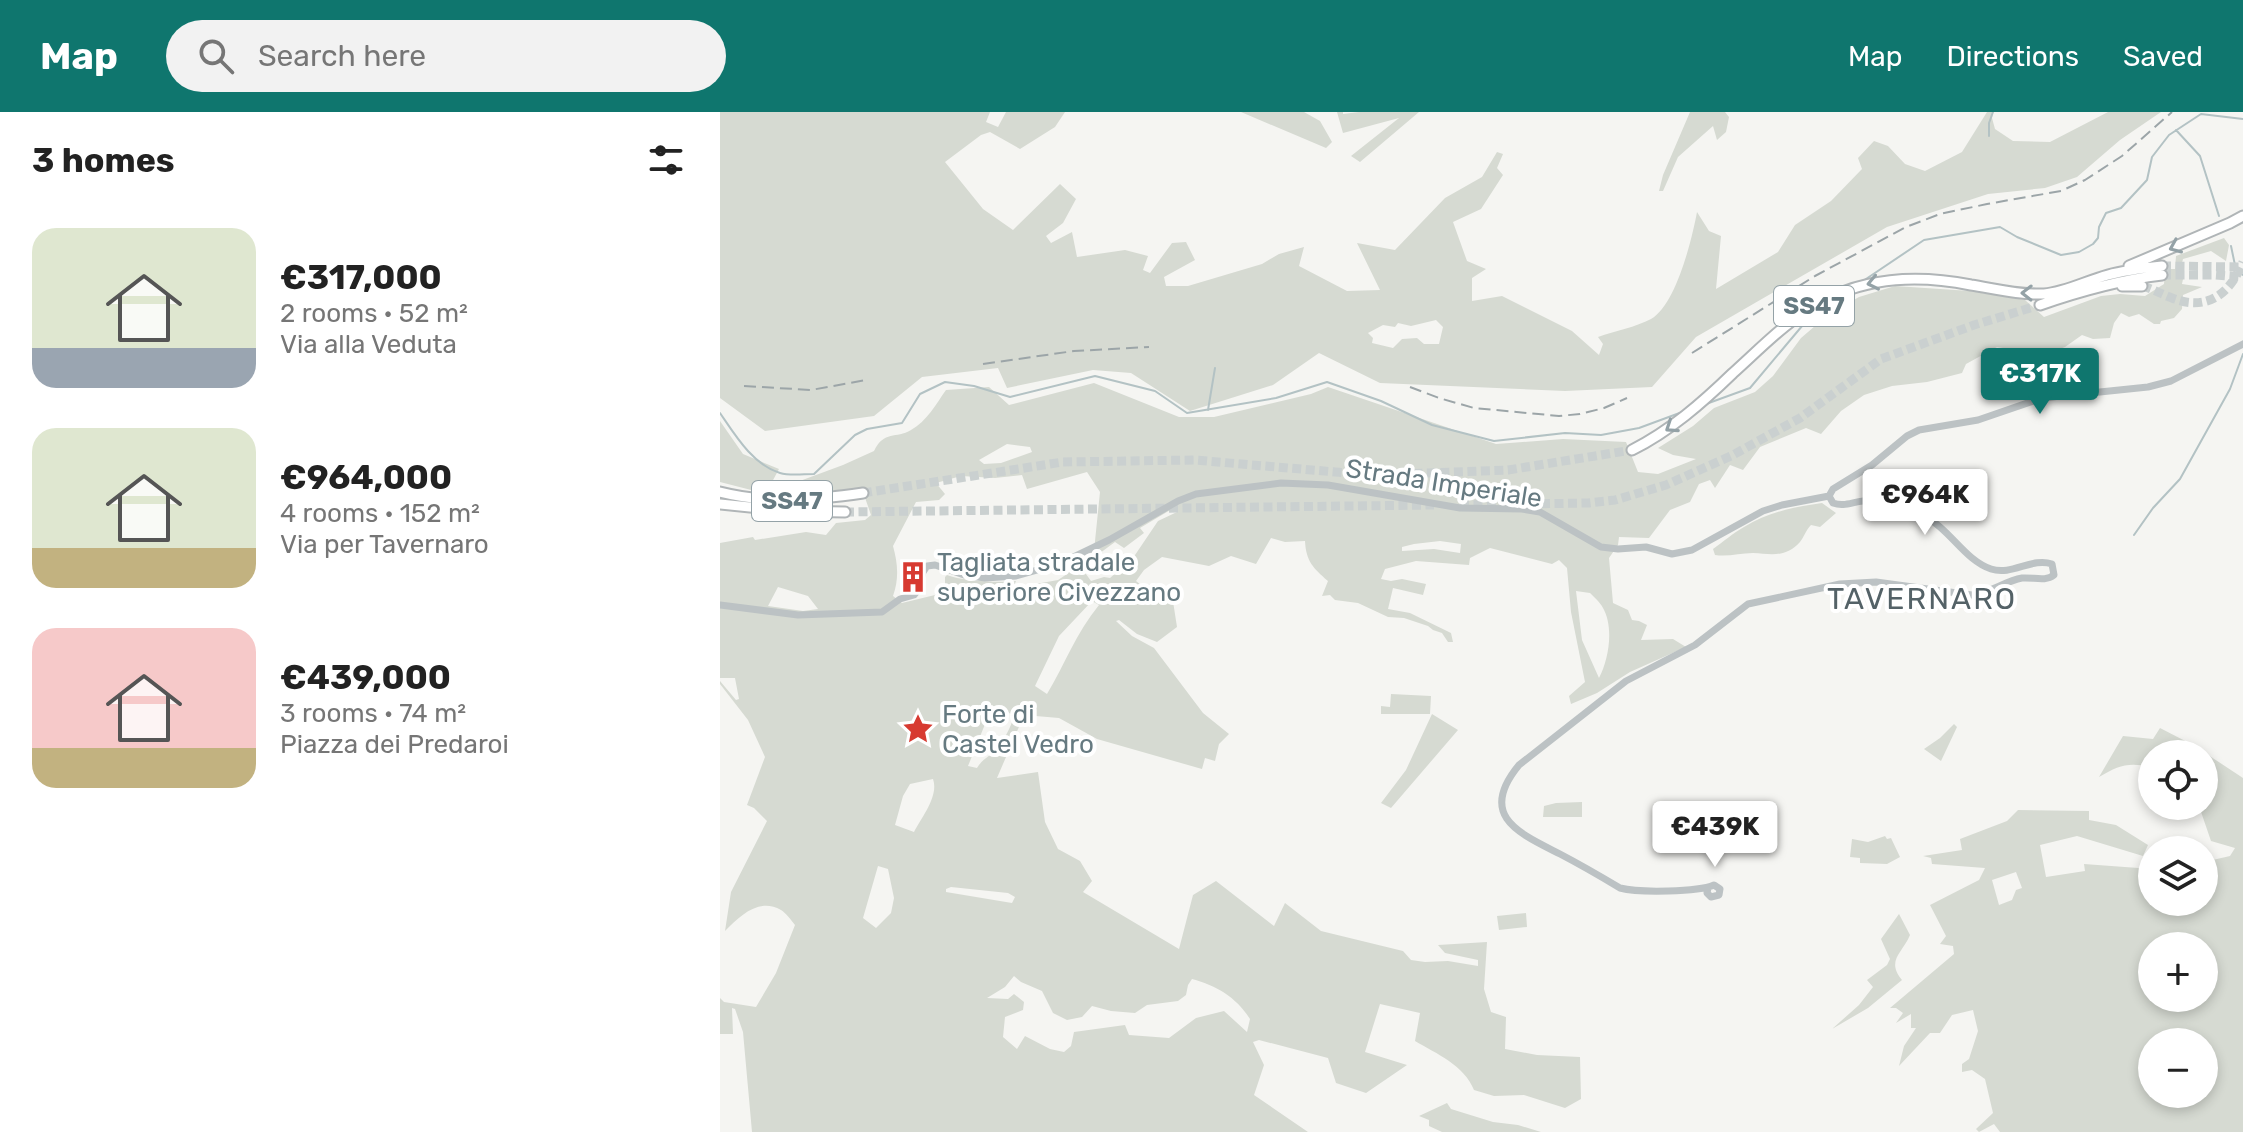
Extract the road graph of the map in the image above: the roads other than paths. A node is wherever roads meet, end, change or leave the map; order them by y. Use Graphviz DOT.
graph roads {
  1 [pos="2243,216"];
  2 [pos="2162,271"];
  3 [pos="2106,280"];
  4 [pos="2142,286"];
  5 [pos="2040,305"];
  6 [pos="2243,344"];
  7 [pos="1632,450"];
  8 [pos="720,492"];
  9 [pos="863,493"];
  10 [pos="1829,496"];
  11 [pos="720,504"];
  12 [pos="720,511"];
  13 [pos="790,511"];
  14 [pos="845,512"];
  15 [pos="720,605"];
  16 [pos="1708,888"];
  1 -- 3 [label="highway, one-way"];
  2 -- 3 [label="highway, SS47"];
  3 -- 4 [label="highway"];
  3 -- 5 [label="highway, SS47"];
  3 -- 7 [label="highway, SS47, one-way"];
  6 -- 10 [label="street"];
  8 -- 9 [label="highway, SS47"];
  10 -- 15 [label="street, Strada Imperiale"];
  10 -- 16 [label="street"];
  11 -- 13 [label="highway, SS47"];
  12 -- 13 [label="highway"];
  13 -- 14 [label="highway, SS47"];
}
